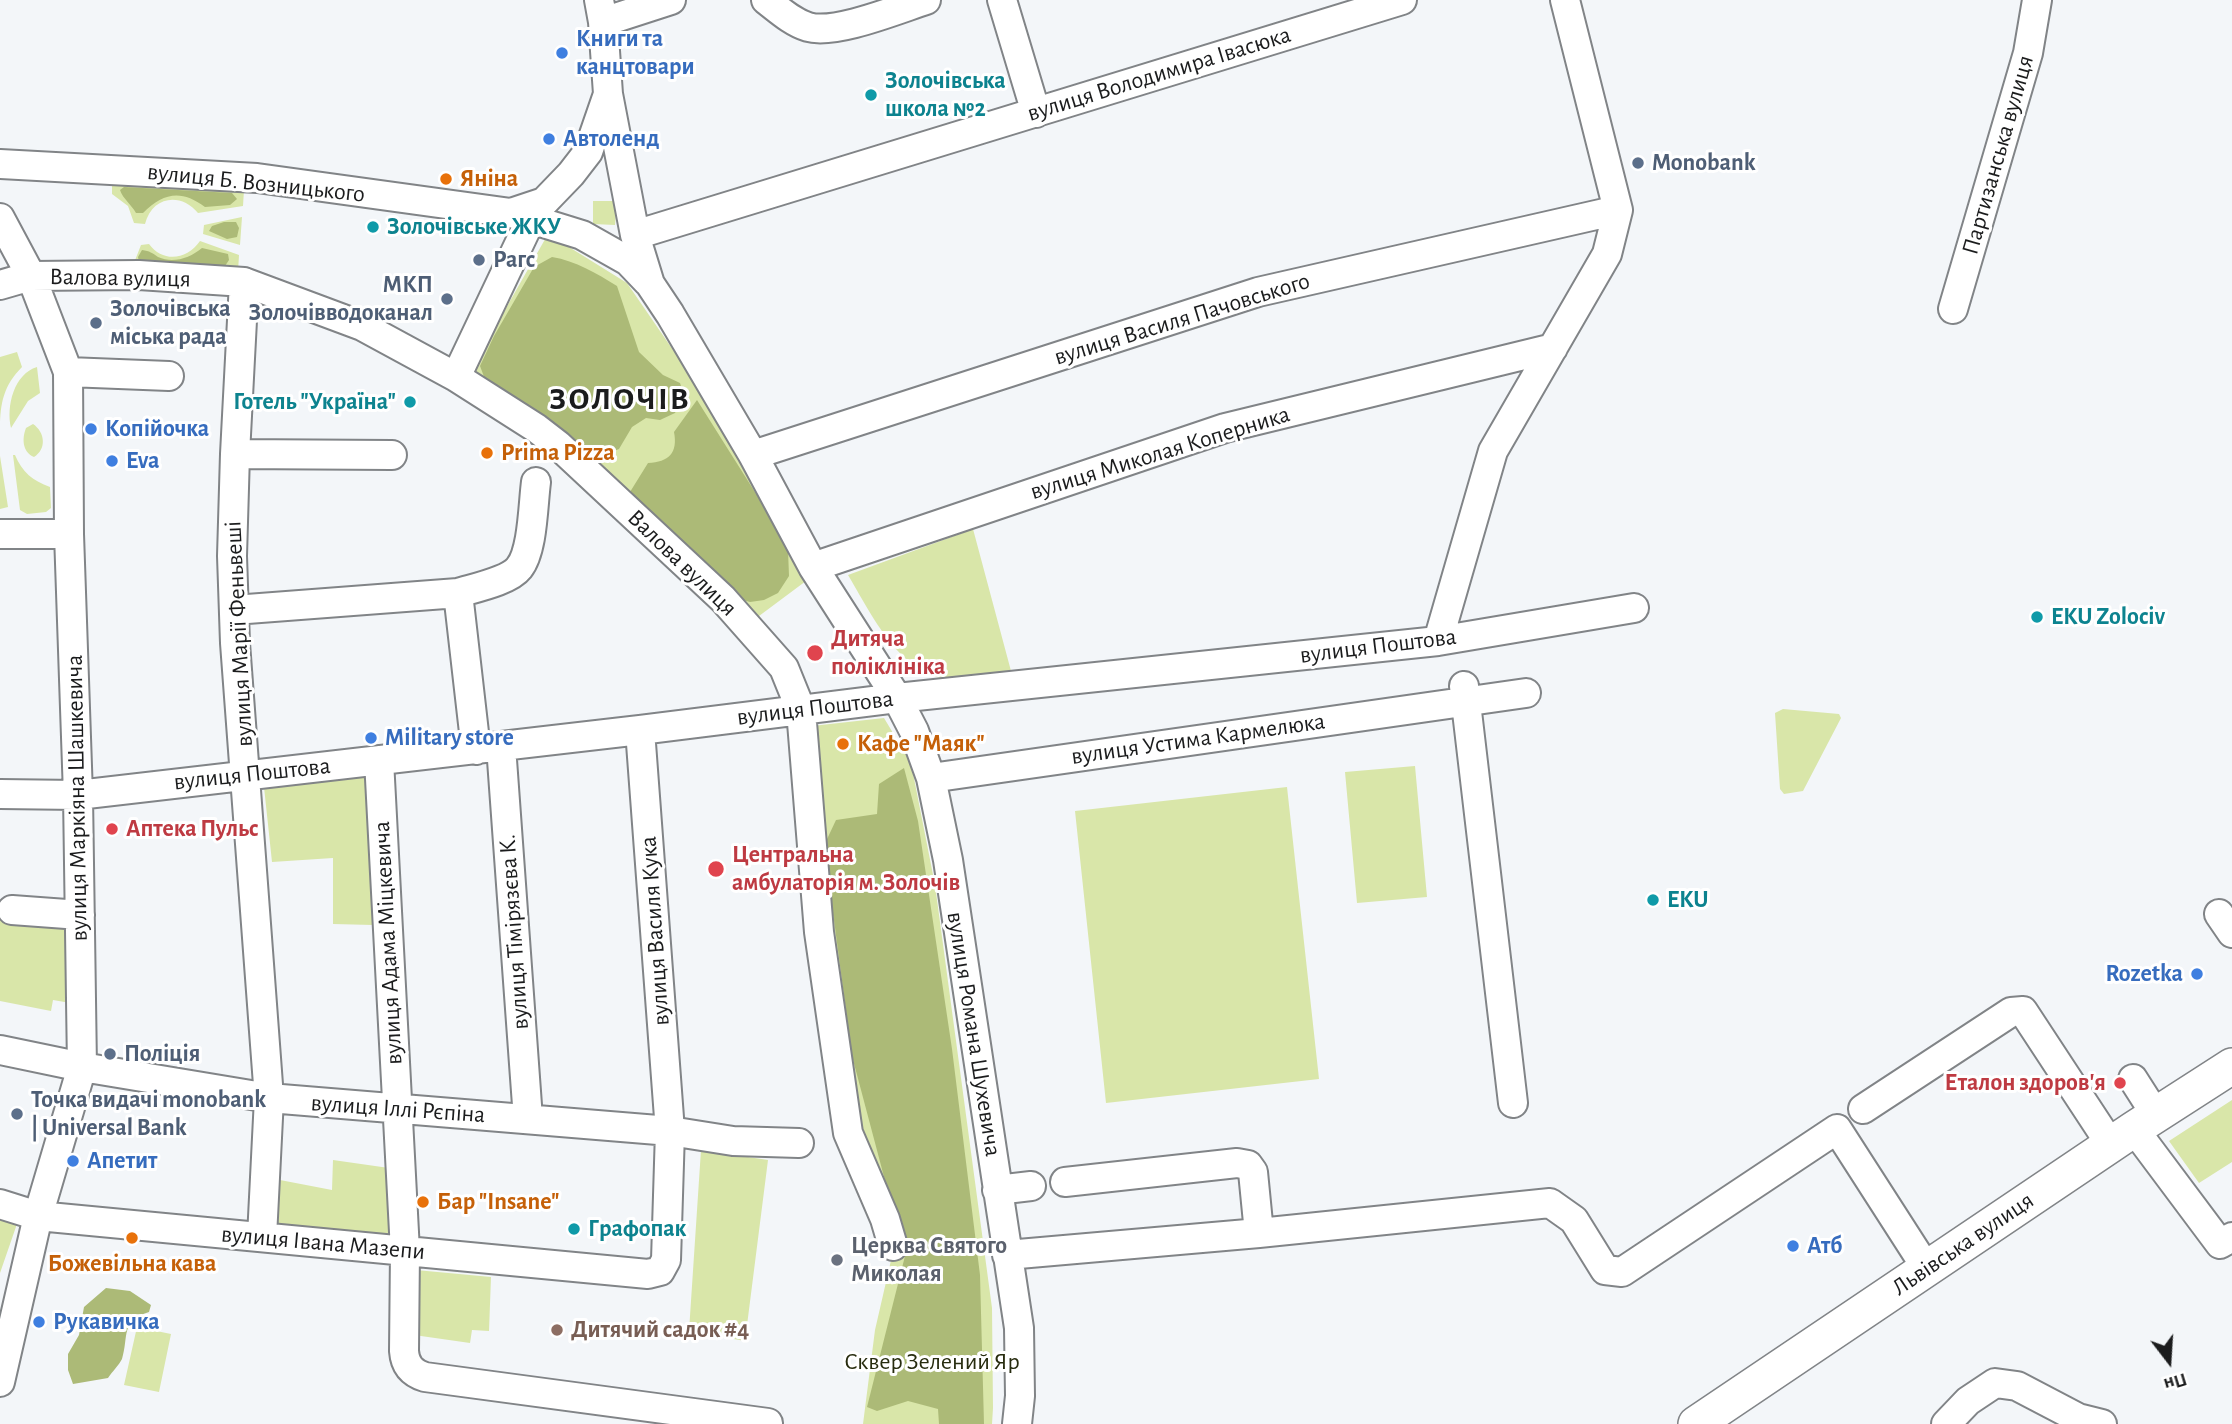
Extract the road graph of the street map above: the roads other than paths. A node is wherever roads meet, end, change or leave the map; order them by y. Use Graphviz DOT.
graph roads {
  1 [pos="671,0"];
  2 [pos="766,0"];
  3 [pos="926,0"];
  4 [pos="1002,0"];
  5 [pos="1402,0"];
  6 [pos="1565,0"];
  7 [pos="2037,0"];
  8 [pos="601,11"];
  9 [pos="608,94"];
  10 [pos="1036,113"];
  11 [pos="0,164"];
  12 [pos="1618,210"];
  13 [pos="521,216"];
  14 [pos="0,218"];
  15 [pos="635,235"];
  16 [pos="31,276"];
  17 [pos="244,282"];
  18 [pos="650,284"];
  19 [pos="0,285"];
  20 [pos="1953,309"];
  21 [pos="1553,348"];
  22 [pos="68,372"];
  23 [pos="169,376"];
  24 [pos="456,377"];
  25 [pos="234,454"];
  26 [pos="392,455"];
  27 [pos="753,455"];
  28 [pos="536,482"];
  29 [pos="0,534"];
  30 [pos="69,534"];
  31 [pos="813,567"];
  32 [pos="458,593"];
  33 [pos="1634,608"];
  34 [pos="234,610"];
  35 [pos="1438,641"];
  36 [pos="1526,693"];
  37 [pos="1465,694"];
  38 [pos="897,698"];
  39 [pos="801,710"];
  40 [pos="640,730"];
  41 [pos="489,748"];
  42 [pos="379,760"];
  43 [pos="246,774"];
  44 [pos="931,778"];
  45 [pos="0,794"];
  46 [pos="78,795"];
  47 [pos="12,910"];
  48 [pos="80,915"];
  49 [pos="0,1050"];
  50 [pos="2232,1066"];
  51 [pos="82,1067"];
  52 [pos="2133,1079"];
  53 [pos="269,1098"];
  54 [pos="1513,1103"];
  55 [pos="1863,1109"];
  56 [pos="396,1110"];
  57 [pos="528,1119"];
  58 [pos="2134,1130"];
  59 [pos="670,1131"];
  60 [pos="799,1143"];
  61 [pos="1065,1182"];
  62 [pos="1031,1186"];
  63 [pos="998,1190"];
  64 [pos="0,1204"];
  65 [pos="38,1216"];
  66 [pos="1259,1233"];
  67 [pos="262,1237"];
  68 [pos="2232,1237"];
  69 [pos="893,1246"];
  70 [pos="405,1251"];
  71 [pos="1007,1255"];
  72 [pos="1927,1269"];
  73 [pos="648,1274"];
  74 [pos="0,1382"];
  75 [pos="768,1423"];
  76 [pos="1017,1424"];
  77 [pos="1696,1424"];
  78 [pos="1946,1424"];
  79 [pos="2102,1424"];
  1 -- 8 [label="street"];
  2 -- 3 [label="street"];
  4 -- 10 [label="street"];
  5 -- 10 [label="street, вулиця Володимира Івасюка"];
  6 -- 12 [label="street"];
  7 -- 20 [label="street, Партизанська вулиця"];
  8 -- 9 [label="street, вулиця Романа Шухевича"];
  9 -- 13 [label="street, вулиця Б. Возницького"];
  9 -- 15 [label="street, вулиця Романа Шухевича"];
  10 -- 15 [label="street, вулиця Володимира Івасюка"];
  11 -- 13 [label="street, вулиця Б. Возницького"];
  12 -- 21 [label="street"];
  12 -- 27 [label="street, вулиця Василя Пачовського"];
  13 -- 18 [label="street, вулиця Б. Возницького"];
  13 -- 24 [label="street"];
  14 -- 16 [label="street, вулиця Маркіяна Шашкевича"];
  15 -- 18 [label="street, вулиця Романа Шухевича"];
  16 -- 17 [label="street, Валова вулиця"];
  16 -- 19 [label="street, Валова вулиця"];
  16 -- 22 [label="street, вулиця Маркіяна Шашкевича"];
  17 -- 24 [label="street, Валова вулиця"];
  17 -- 25 [label="street, вулиця Марії Феньвеші"];
  18 -- 27 [label="street, вулиця Романа Шухевича"];
  21 -- 31 [label="street, вулиця Миколая Коперника"];
  21 -- 35 [label="street"];
  22 -- 23 [label="street"];
  22 -- 30 [label="street, вулиця Маркіяна Шашкевича"];
  24 -- 39 [label="street, Валова вулиця"];
  25 -- 26 [label="street"];
  25 -- 34 [label="street, вулиця Марії Феньвеші"];
  27 -- 31 [label="street, вулиця Романа Шухевича"];
  28 -- 32 [label="street"];
  29 -- 30 [label="street"];
  30 -- 46 [label="street, вулиця Маркіяна Шашкевича"];
  31 -- 38 [label="street, вулиця Романа Шухевича"];
  32 -- 34 [label="street"];
  32 -- 41 [label="street, вулиця Тімірязєва К."];
  33 -- 35 [label="street, вулиця Поштова"];
  34 -- 43 [label="street, вулиця Марії Феньвеші"];
  35 -- 38 [label="street, вулиця Поштова"];
  36 -- 37 [label="street, вулиця Устима Кармелюка"];
  37 -- 44 [label="street, вулиця Устима Кармелюка"];
  37 -- 54 [label="street"];
  38 -- 39 [label="street, вулиця Поштова"];
  38 -- 44 [label="street, вулиця Романа Шухевича"];
  39 -- 40 [label="street, вулиця Поштова"];
  39 -- 69 [label="street, Валова вулиця"];
  40 -- 41 [label="street, вулиця Поштова"];
  40 -- 59 [label="street, вулиця Василя Кука"];
  41 -- 42 [label="street, вулиця Поштова"];
  41 -- 57 [label="street, вулиця Тімірязєва К."];
  42 -- 43 [label="street, вулиця Поштова"];
  42 -- 56 [label="street, вулиця Адама Міцкевича"];
  43 -- 46 [label="street, вулиця Поштова"];
  43 -- 53 [label="street, вулиця Марії Феньвеші"];
  44 -- 63 [label="street, вулиця Романа Шухевича"];
  45 -- 46 [label="street, вулиця Поштова"];
  46 -- 48 [label="street, вулиця Маркіяна Шашкевича"];
  47 -- 48 [label="street"];
  48 -- 51 [label="street, вулиця Маркіяна Шашкевича"];
  49 -- 51 [label="street, вулиця Іллі Рєпіна"];
  50 -- 58 [label="main road, Львівська вулиця"];
  51 -- 53 [label="street, вулиця Іллі Рєпіна"];
  51 -- 65 [label="street, вулиця Маркіяна Шашкевича"];
  52 -- 58 [label="street"];
  53 -- 56 [label="street, вулиця Іллі Рєпіна"];
  53 -- 67 [label="street, вулиця Марії Феньвеші"];
  55 -- 58 [label="street"];
  56 -- 57 [label="street, вулиця Іллі Рєпіна"];
  56 -- 70 [label="street, вулиця Адама Міцкевича"];
  57 -- 59 [label="street, вулиця Іллі Рєпіна"];
  58 -- 68 [label="street"];
  58 -- 72 [label="main road, Львівська вулиця"];
  59 -- 60 [label="street, вулиця Іллі Рєпіна"];
  59 -- 73 [label="street, вулиця Василя Кука"];
  61 -- 66 [label="street"];
  62 -- 63 [label="street"];
  63 -- 71 [label="street, вулиця Романа Шухевича"];
  64 -- 65 [label="street, вулиця Івана Мазепи"];
  65 -- 67 [label="street, вулиця Івана Мазепи"];
  65 -- 74 [label="street, вулиця Маркіяна Шашкевича"];
  66 -- 71 [label="street"];
  66 -- 72 [label="street"];
  67 -- 70 [label="street, вулиця Івана Мазепи"];
  70 -- 73 [label="street, вулиця Івана Мазепи"];
  70 -- 75 [label="street, вулиця Адама Міцкевича"];
  71 -- 76 [label="street, вулиця Романа Шухевича"];
  72 -- 77 [label="main road, Львівська вулиця"];
  78 -- 79 [label="street"];
}
